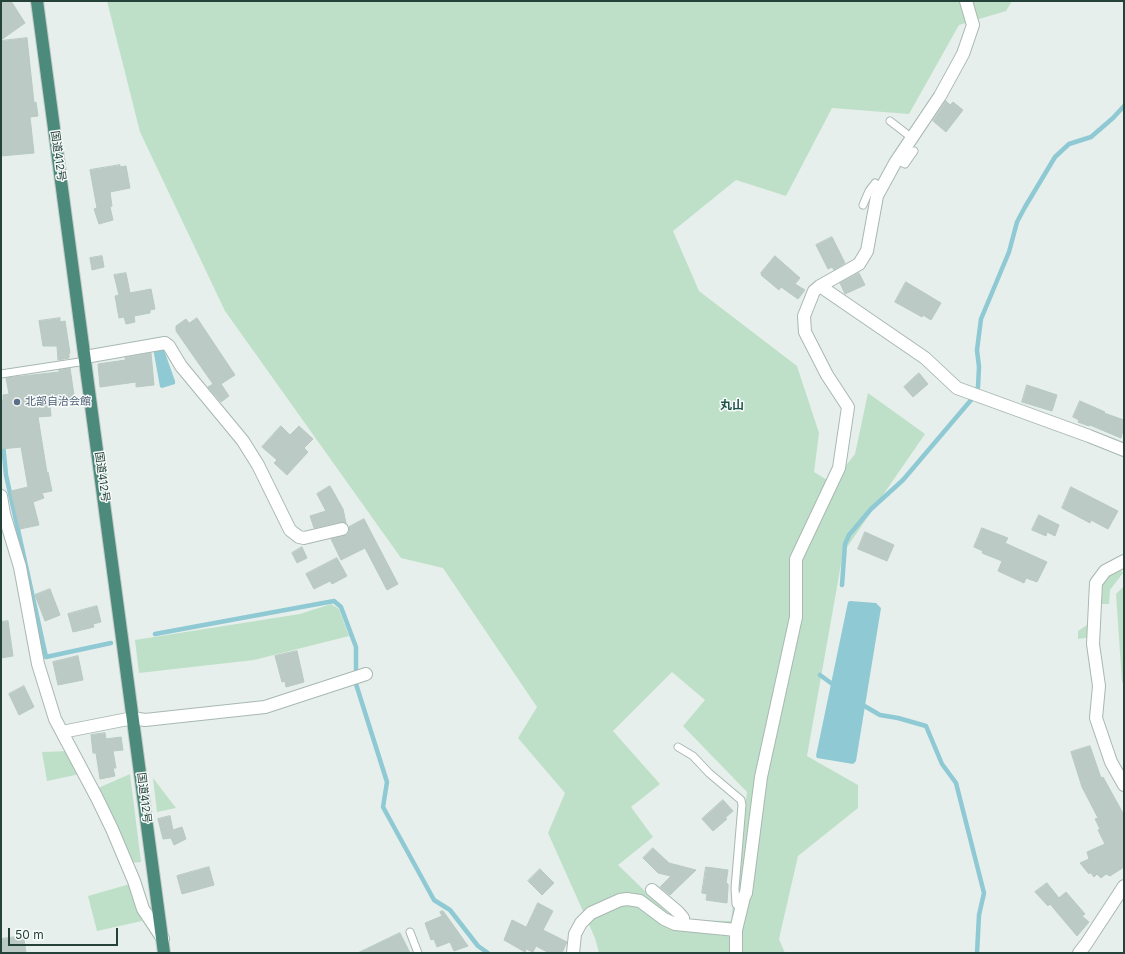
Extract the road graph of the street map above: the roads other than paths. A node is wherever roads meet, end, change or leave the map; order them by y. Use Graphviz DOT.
graph roads {
  1 [pos="37,1"];
  2 [pos="966,1"];
  3 [pos="890,122"];
  4 [pos="912,138"];
  5 [pos="914,151"];
  6 [pos="897,160"];
  7 [pos="882,187"];
  8 [pos="863,205"];
  9 [pos="820,286"];
  10 [pos="86,359"];
  11 [pos="1,374"];
  12 [pos="1124,450"];
  13 [pos="1,496"];
  14 [pos="342,530"];
  15 [pos="1124,561"];
  16 [pos="365,674"];
  17 [pos="133,718"];
  18 [pos="62,732"];
  19 [pos="678,747"];
  20 [pos="1124,785"];
  21 [pos="1124,886"];
  22 [pos="652,890"];
  23 [pos="741,910"];
  24 [pos="684,925"];
  25 [pos="736,930"];
  26 [pos="410,932"];
  27 [pos="162,939"];
  28 [pos="164,953"];
  29 [pos="418,953"];
  30 [pos="572,953"];
  31 [pos="736,953"];
  32 [pos="1079,953"];
  1 -- 10 [label="highway, 国道412号"];
  2 -- 4 [label="street"];
  3 -- 4 [label="lane"];
  4 -- 6 [label="street"];
  5 -- 6 [label="lane"];
  6 -- 7 [label="street"];
  7 -- 8 [label="lane"];
  7 -- 9 [label="street"];
  9 -- 12 [label="street"];
  9 -- 23 [label="street"];
  10 -- 11 [label="lane"];
  10 -- 14 [label="street"];
  10 -- 17 [label="highway, 国道412号"];
  13 -- 18 [label="street"];
  15 -- 20 [label="street"];
  16 -- 17 [label="street"];
  17 -- 18 [label="street"];
  17 -- 27 [label="highway, 国道412号"];
  18 -- 27 [label="street"];
  19 -- 23 [label="lane"];
  21 -- 32 [label="street"];
  22 -- 24 [label="street"];
  23 -- 25 [label="street"];
  24 -- 25 [label="street"];
  24 -- 30 [label="street"];
  25 -- 31 [label="street"];
  26 -- 29 [label="lane"];
  27 -- 28 [label="highway, 国道412号"];
}
